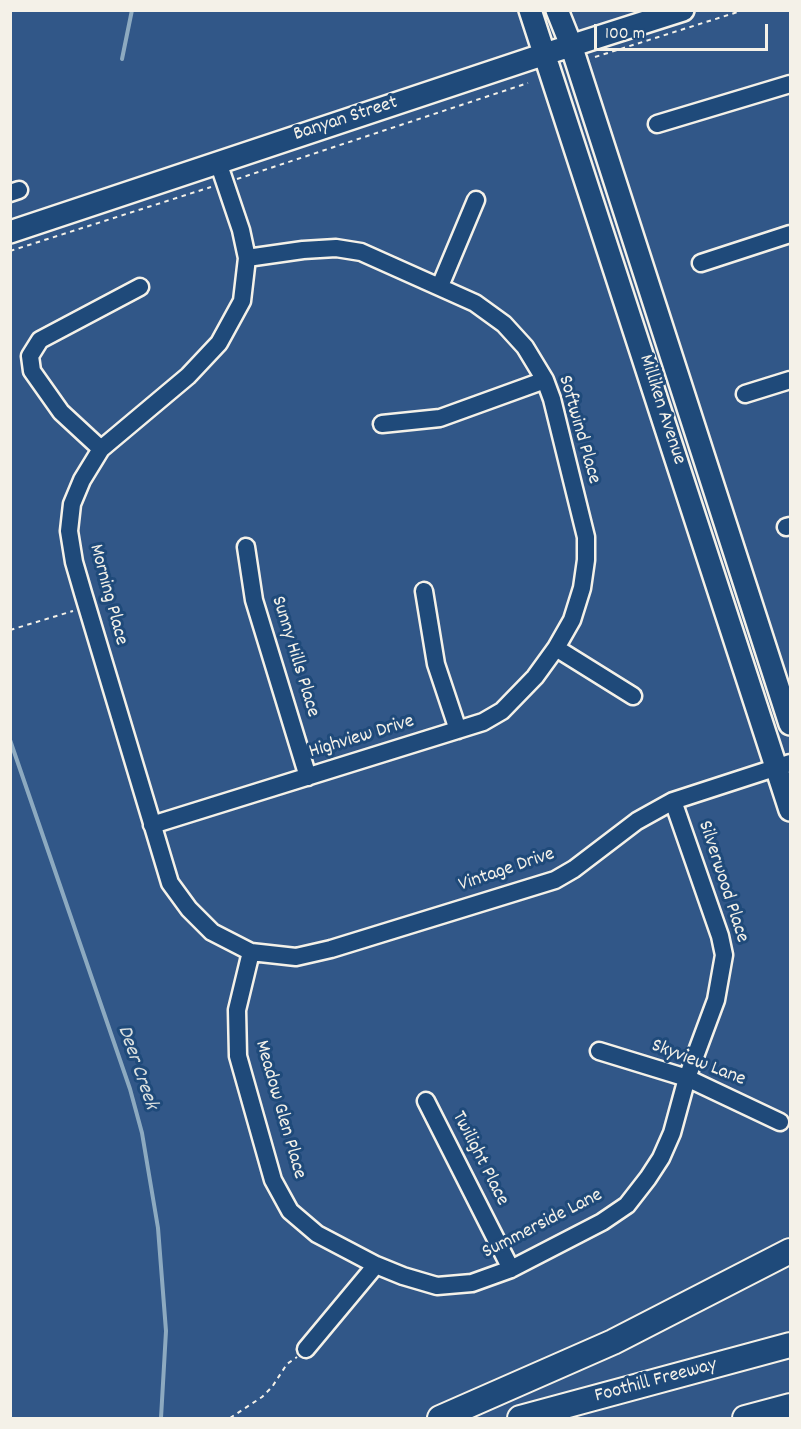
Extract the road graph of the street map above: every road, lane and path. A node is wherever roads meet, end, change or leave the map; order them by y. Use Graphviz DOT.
graph roads {
  1 [pos="530,10"];
  2 [pos="557,10"];
  3 [pos="683,10"];
  4 [pos="744,10"];
  5 [pos="571,45"];
  6 [pos="545,54"];
  7 [pos="596,57"];
  8 [pos="528,84"];
  9 [pos="790,84"];
  10 [pos="657,124"];
  11 [pos="218,162"];
  12 [pos="225,183"];
  13 [pos="476,200"];
  14 [pos="10,232"];
  15 [pos="790,234"];
  16 [pos="10,250"];
  17 [pos="247,258"];
  18 [pos="701,263"];
  19 [pos="440,286"];
  20 [pos="140,287"];
  21 [pos="545,380"];
  22 [pos="790,380"];
  23 [pos="745,394"];
  24 [pos="382,424"];
  25 [pos="101,449"];
  26 [pos="246,547"];
  27 [pos="424,591"];
  28 [pos="87,607"];
  29 [pos="10,630"];
  30 [pos="556,648"];
  31 [pos="633,696"];
  32 [pos="790,724"];
  33 [pos="458,730"];
  34 [pos="784,765"];
  35 [pos="308,777"];
  36 [pos="673,801"];
  37 [pos="790,810"];
  38 [pos="152,825"];
  39 [pos="251,952"];
  40 [pos="599,1051"];
  41 [pos="687,1078"];
  42 [pos="426,1101"];
  43 [pos="780,1122"];
  44 [pos="790,1251"];
  45 [pos="376,1265"];
  46 [pos="511,1269"];
  47 [pos="790,1345"];
  48 [pos="306,1350"];
  49 [pos="790,1406"];
  50 [pos="230,1419"];
  51 [pos="440,1419"];
  52 [pos="520,1419"];
  53 [pos="745,1419"];
  1 -- 6 [label="main road, Milliken Avenue"];
  2 -- 5 [label="main road, Milliken Avenue"];
  3 -- 5 [label="main road, Banyan Street"];
  4 -- 7 [label="path"];
  5 -- 6 [label="main road, Banyan Street"];
  5 -- 32 [label="main road, Milliken Avenue"];
  6 -- 11 [label="main road, Banyan Street"];
  6 -- 34 [label="main road, Milliken Avenue"];
  8 -- 12 [label="path"];
  9 -- 10 [label="street"];
  11 -- 12 [label="street, Morning Place"];
  11 -- 14 [label="main road, Banyan Street"];
  12 -- 16 [label="path"];
  12 -- 17 [label="street, Morning Place"];
  13 -- 19 [label="street"];
  15 -- 18 [label="street"];
  17 -- 19 [label="street, Softwind Place"];
  17 -- 25 [label="street, Morning Place"];
  19 -- 21 [label="street, Softwind Place"];
  20 -- 25 [label="street"];
  21 -- 24 [label="street"];
  21 -- 30 [label="street, Softwind Place"];
  22 -- 23 [label="street"];
  25 -- 28 [label="street, Morning Place"];
  26 -- 35 [label="street, Sunny Hills Place"];
  27 -- 33 [label="street"];
  28 -- 29 [label="path"];
  28 -- 38 [label="street, Morning Place"];
  30 -- 31 [label="street"];
  30 -- 33 [label="street, Highview Drive"];
  33 -- 35 [label="street, Highview Drive"];
  34 -- 36 [label="street, Vintage Drive"];
  34 -- 37 [label="main road, Milliken Avenue"];
  35 -- 38 [label="street, Highview Drive"];
  36 -- 39 [label="street, Vintage Drive"];
  36 -- 41 [label="street, Silverwood Place"];
  38 -- 39 [label="street, Morning Place"];
  39 -- 45 [label="street, Meadow Glen Place"];
  40 -- 41 [label="street, Skyview Lane"];
  41 -- 43 [label="street, Skyview Lane"];
  41 -- 46 [label="street, Summerside Lane"];
  42 -- 46 [label="street, Twilight Place"];
  44 -- 51 [label="highway"];
  45 -- 46 [label="street, Summerside Lane"];
  45 -- 48 [label="street"];
  47 -- 52 [label="highway, Foothill Freeway"];
  48 -- 50 [label="path"];
  49 -- 53 [label="highway"];
}
